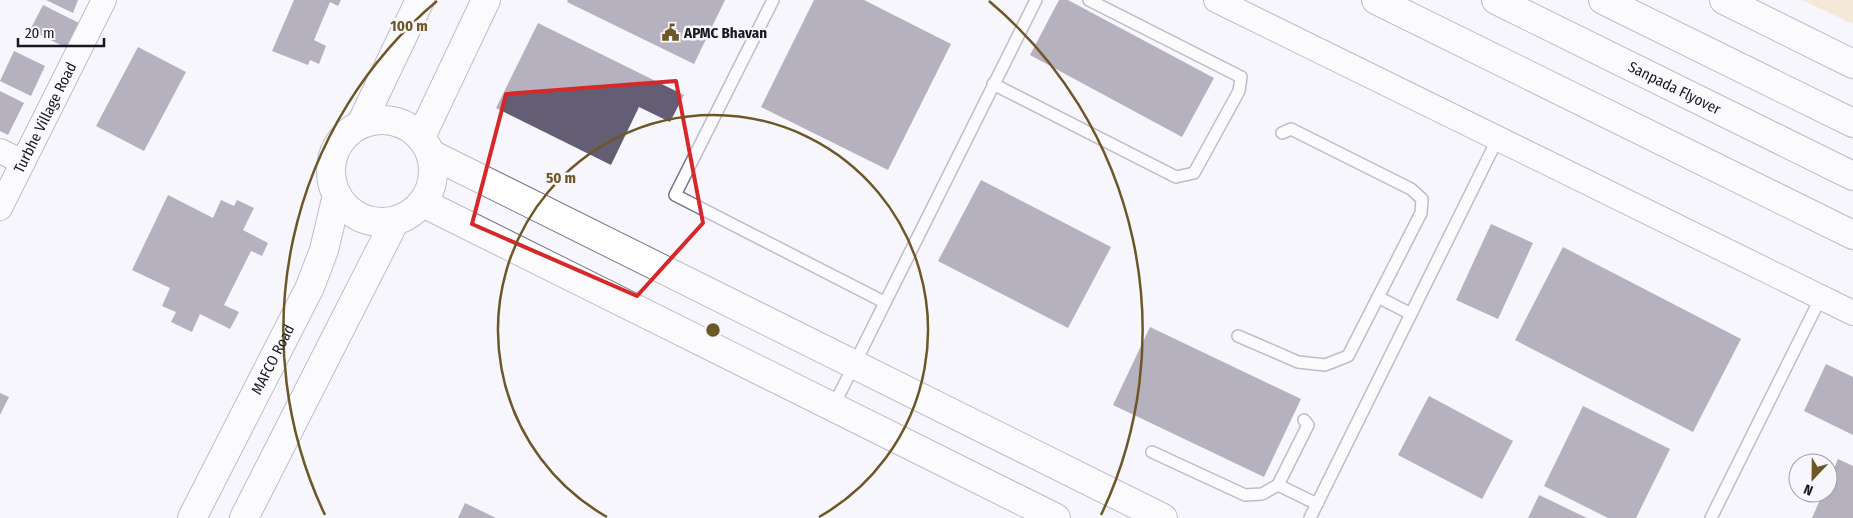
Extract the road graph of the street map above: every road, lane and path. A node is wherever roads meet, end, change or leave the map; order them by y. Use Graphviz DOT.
graph roads {
  1 [pos="104,0"];
  2 [pos="420,0"];
  3 [pos="486,0"];
  4 [pos="773,0"];
  5 [pos="1036,0"];
  6 [pos="1089,0"];
  7 [pos="1216,0"];
  8 [pos="1376,0"];
  9 [pos="1496,0"];
  10 [pos="1603,0"];
  11 [pos="1724,0"];
  12 [pos="1853,64"];
  13 [pos="993,84"];
  14 [pos="1853,123"];
  15 [pos="361,124"];
  16 [pos="1282,133"];
  17 [pos="1498,138"];
  18 [pos="426,146"];
  19 [pos="0,151"];
  20 [pos="23,162"];
  21 [pos="1853,176"];
  22 [pos="337,195"];
  23 [pos="423,203"];
  24 [pos="0,208"];
  25 [pos="395,221"];
  26 [pos="1853,235"];
  27 [pos="1378,297"];
  28 [pos="1822,297"];
  29 [pos="884,302"];
  30 [pos="1853,313"];
  31 [pos="1411,314"];
  32 [pos="1238,336"];
  33 [pos="854,364"];
  34 [pos="832,407"];
  35 [pos="1304,420"];
  36 [pos="1152,452"];
  37 [pos="1278,485"];
  38 [pos="1317,504"];
  39 [pos="192,518"];
  40 [pos="244,518"];
  41 [pos="1056,518"];
  42 [pos="1163,518"];
  43 [pos="1310,518"];
  44 [pos="1711,518"];
  1 -- 20 [label="street, Turbhe Village Road"];
  2 -- 15 [label="main road"];
  3 -- 18 [label="main road"];
  4 -- 29 [label="lane"];
  5 -- 13 [label="lane"];
  6 -- 13 [label="lane"];
  7 -- 17 [label="street"];
  8 -- 26 [label="main road"];
  9 -- 21 [label="main road, Sanpada Flyover"];
  10 -- 14 [label="main road"];
  11 -- 12 [label="main road"];
  13 -- 29 [label="lane"];
  15 -- 18 [label="main road"];
  15 -- 22 [label="main road"];
  16 -- 27 [label="lane"];
  17 -- 28 [label="street"];
  17 -- 31 [label="lane"];
  18 -- 23 [label="main road"];
  18 -- 33 [label="main road"];
  19 -- 20 [label="street"];
  20 -- 24 [label="street, Turbhe Village Road"];
  22 -- 25 [label="main road"];
  22 -- 39 [label="main road, MAFCO Road"];
  23 -- 25 [label="main road"];
  23 -- 34 [label="main road"];
  25 -- 40 [label="main road"];
  27 -- 31 [label="lane"];
  27 -- 32 [label="lane"];
  28 -- 30 [label="street"];
  28 -- 44 [label="lane"];
  29 -- 33 [label="lane"];
  31 -- 38 [label="lane"];
  33 -- 34 [label="lane"];
  33 -- 42 [label="main road"];
  34 -- 41 [label="main road"];
  35 -- 37 [label="lane"];
  36 -- 37 [label="lane"];
  37 -- 38 [label="lane"];
  38 -- 43 [label="lane"];
}
